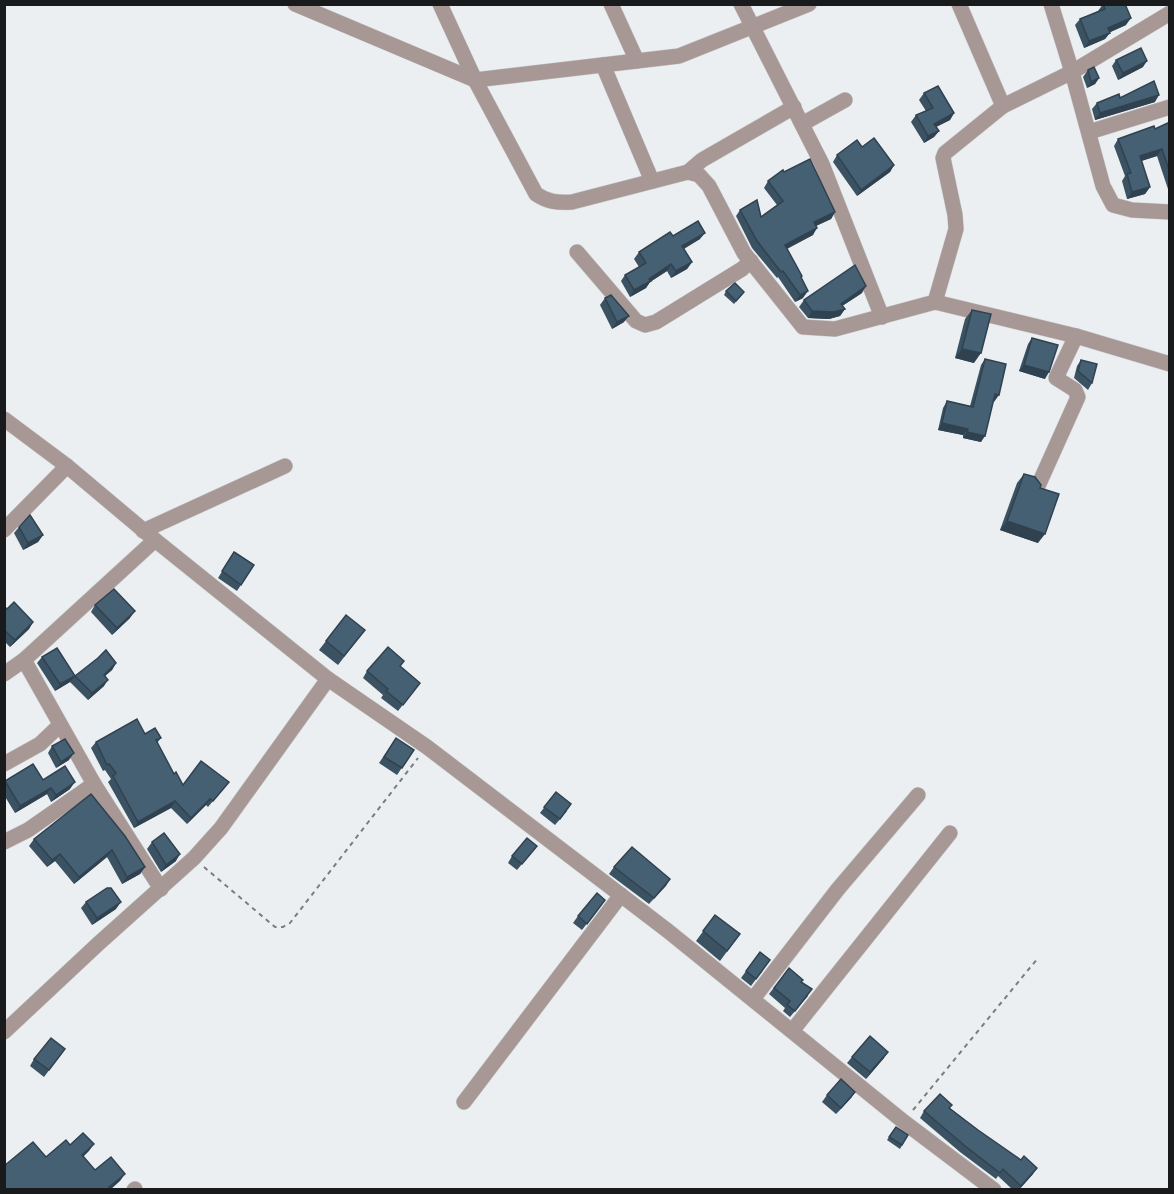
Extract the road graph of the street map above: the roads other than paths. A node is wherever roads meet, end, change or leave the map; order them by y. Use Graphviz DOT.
graph roads {
  1 [pos="295,4"];
  2 [pos="440,4"];
  3 [pos="611,4"];
  4 [pos="741,4"];
  5 [pos="809,4"];
  6 [pos="959,4"];
  7 [pos="1051,4"];
  8 [pos="1170,13"];
  9 [pos="752,28"];
  10 [pos="637,61"];
  11 [pos="603,65"];
  12 [pos="1072,72"];
  13 [pos="475,80"];
  14 [pos="845,100"];
  15 [pos="1003,106"];
  16 [pos="794,107"];
  17 [pos="1170,107"];
  18 [pos="802,124"];
  19 [pos="1089,132"];
  20 [pos="688,172"];
  21 [pos="652,181"];
  22 [pos="1170,212"];
  23 [pos="577,252"];
  24 [pos="751,261"];
  25 [pos="935,302"];
  26 [pos="882,317"];
  27 [pos="1076,336"];
  28 [pos="1170,364"];
  29 [pos="4,419"];
  30 [pos="67,466"];
  31 [pos="285,466"];
  32 [pos="1038,486"];
  33 [pos="4,530"];
  34 [pos="149,535"];
  35 [pos="11,666"];
  36 [pos="328,679"];
  37 [pos="60,725"];
  38 [pos="4,764"];
  39 [pos="94,784"];
  40 [pos="918,795"];
  41 [pos="950,833"];
  42 [pos="4,842"];
  43 [pos="161,889"];
  44 [pos="621,895"];
  45 [pos="753,999"];
  46 [pos="792,1031"];
  47 [pos="4,1032"];
  48 [pos="464,1102"];
  49 [pos="993,1190"];
  1 -- 13 [label="street"];
  2 -- 13 [label="street"];
  3 -- 10 [label="street"];
  4 -- 9 [label="street"];
  5 -- 9 [label="street"];
  6 -- 15 [label="street"];
  7 -- 12 [label="street"];
  8 -- 12 [label="street"];
  9 -- 10 [label="street"];
  9 -- 16 [label="street"];
  10 -- 11 [label="street"];
  11 -- 13 [label="street"];
  11 -- 21 [label="street"];
  12 -- 15 [label="street"];
  12 -- 19 [label="street"];
  13 -- 21 [label="street"];
  14 -- 18 [label="street"];
  15 -- 25 [label="street"];
  16 -- 18 [label="street"];
  16 -- 20 [label="street"];
  17 -- 19 [label="street"];
  18 -- 26 [label="street"];
  19 -- 22 [label="street"];
  20 -- 21 [label="street"];
  20 -- 24 [label="street"];
  23 -- 24 [label="street"];
  24 -- 26 [label="street"];
  25 -- 26 [label="street"];
  25 -- 27 [label="street"];
  27 -- 28 [label="street"];
  27 -- 32 [label="street"];
  29 -- 30 [label="street"];
  30 -- 33 [label="street"];
  30 -- 34 [label="street"];
  31 -- 34 [label="street"];
  34 -- 35 [label="street"];
  34 -- 36 [label="street"];
  35 -- 37 [label="street"];
  36 -- 43 [label="street"];
  36 -- 44 [label="street"];
  37 -- 38 [label="street"];
  37 -- 39 [label="street"];
  39 -- 42 [label="street"];
  39 -- 43 [label="street"];
  40 -- 45 [label="street"];
  41 -- 46 [label="street"];
  43 -- 47 [label="street"];
  44 -- 45 [label="street"];
  44 -- 48 [label="street"];
  45 -- 46 [label="street"];
  46 -- 49 [label="street"];
}
